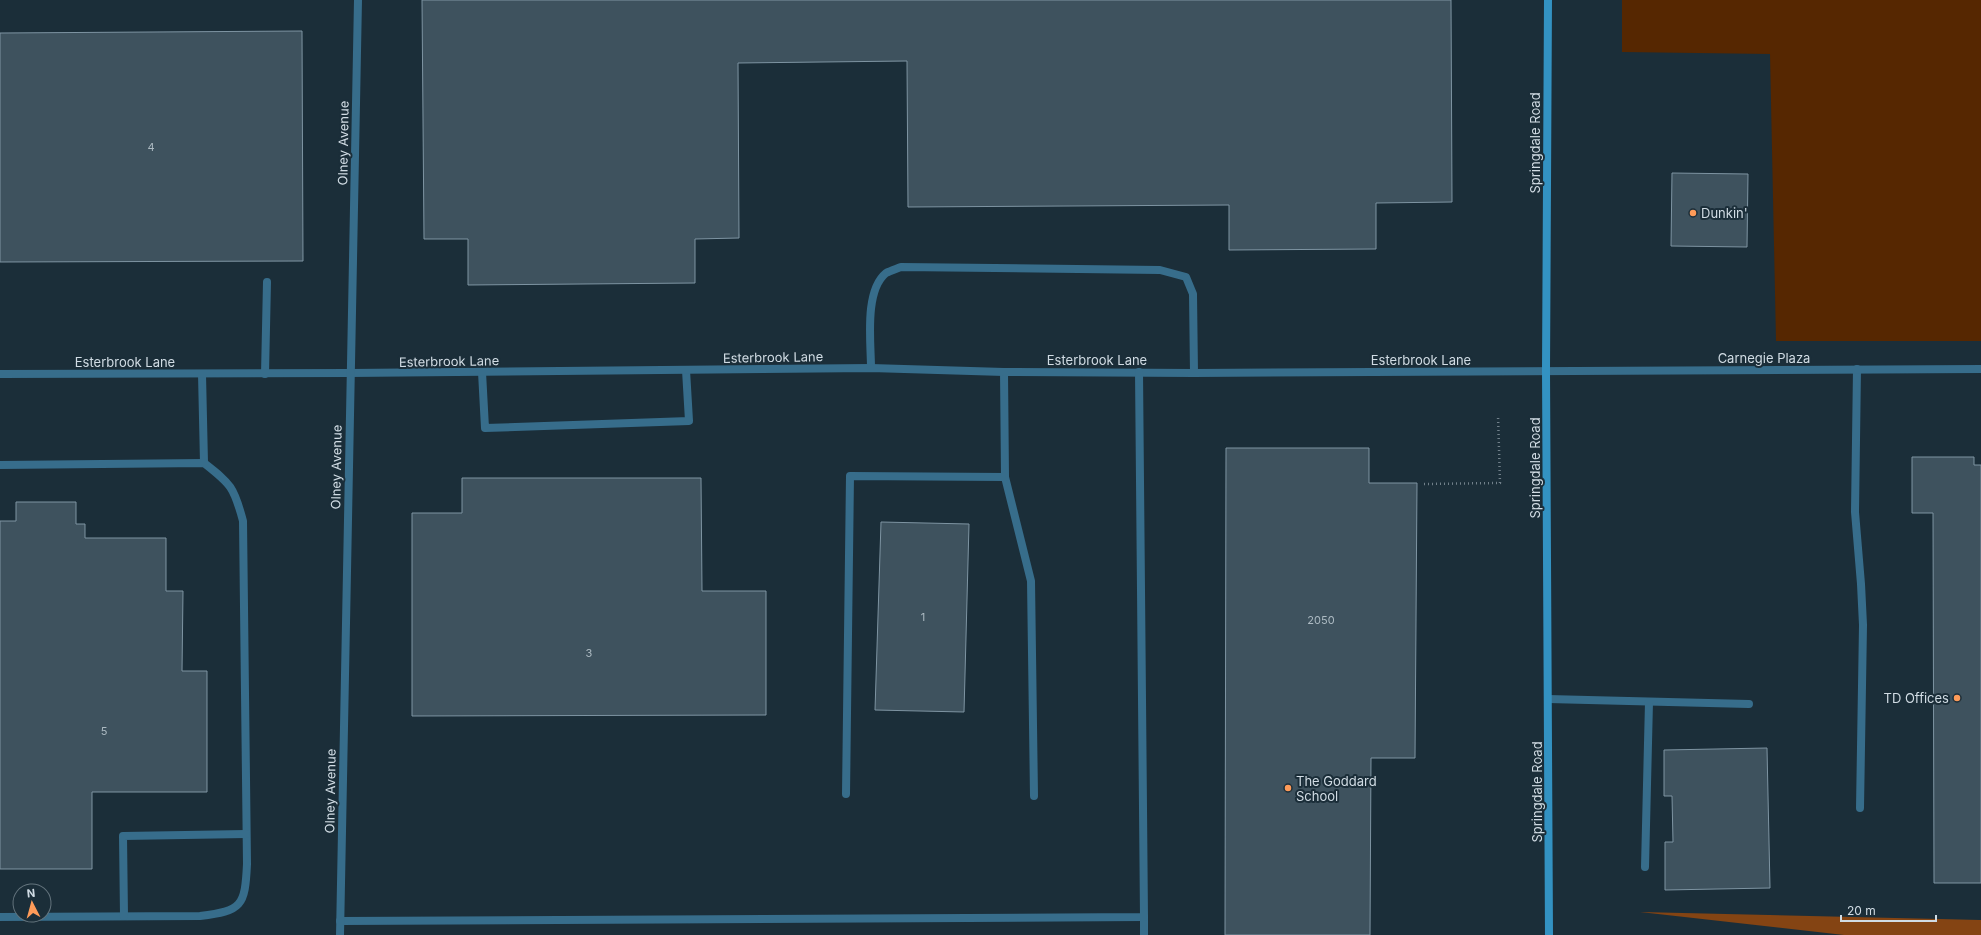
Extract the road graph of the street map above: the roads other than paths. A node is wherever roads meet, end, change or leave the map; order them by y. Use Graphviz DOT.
graph roads {
  1 [pos="358,0"];
  2 [pos="1548,0"];
  3 [pos="267,282"];
  4 [pos="871,368"];
  5 [pos="1857,369"];
  6 [pos="1981,369"];
  7 [pos="686,370"];
  8 [pos="1546,371"];
  9 [pos="482,372"];
  10 [pos="1004,372"];
  11 [pos="1139,372"];
  12 [pos="350,373"];
  13 [pos="1194,373"];
  14 [pos="0,374"];
  15 [pos="202,374"];
  16 [pos="265,374"];
  17 [pos="204,463"];
  18 [pos="0,465"];
  19 [pos="1006,477"];
  20 [pos="1548,699"];
  21 [pos="1649,702"];
  22 [pos="1748,704"];
  23 [pos="846,794"];
  24 [pos="1034,796"];
  25 [pos="1860,808"];
  26 [pos="246,834"];
  27 [pos="1645,867"];
  28 [pos="124,916"];
  29 [pos="0,917"];
  30 [pos="1144,917"];
  31 [pos="340,921"];
  32 [pos="340,935"];
  33 [pos="1144,935"];
  34 [pos="1549,935"];
  1 -- 12 [label="street, Olney Avenue"];
  2 -- 8 [label="main road, Springdale Road"];
  3 -- 16 [label="street"];
  4 -- 7 [label="street, Esterbrook Lane"];
  4 -- 10 [label="street, Esterbrook Lane"];
  4 -- 13 [label="street"];
  5 -- 6 [label="street, Carnegie Plaza"];
  5 -- 8 [label="street, Carnegie Plaza"];
  5 -- 25 [label="street"];
  7 -- 9 [label="street, Esterbrook Lane"];
  7 -- 9 [label="street"];
  8 -- 13 [label="street, Esterbrook Lane"];
  8 -- 20 [label="main road, Springdale Road"];
  9 -- 12 [label="street, Esterbrook Lane"];
  10 -- 11 [label="street, Esterbrook Lane"];
  10 -- 19 [label="street"];
  11 -- 13 [label="street, Esterbrook Lane"];
  11 -- 30 [label="street"];
  12 -- 16 [label="street, Esterbrook Lane"];
  12 -- 31 [label="street, Olney Avenue"];
  14 -- 15 [label="street, Esterbrook Lane"];
  15 -- 16 [label="street, Esterbrook Lane"];
  15 -- 17 [label="street"];
  17 -- 18 [label="street"];
  17 -- 26 [label="street"];
  19 -- 23 [label="street"];
  19 -- 24 [label="street"];
  20 -- 21 [label="street"];
  20 -- 34 [label="main road, Springdale Road"];
  21 -- 22 [label="street"];
  21 -- 27 [label="street"];
  26 -- 28 [label="street"];
  26 -- 28 [label="street"];
  28 -- 29 [label="street"];
  30 -- 31 [label="street"];
  30 -- 33 [label="street"];
  31 -- 32 [label="street, Olney Avenue"];
}
